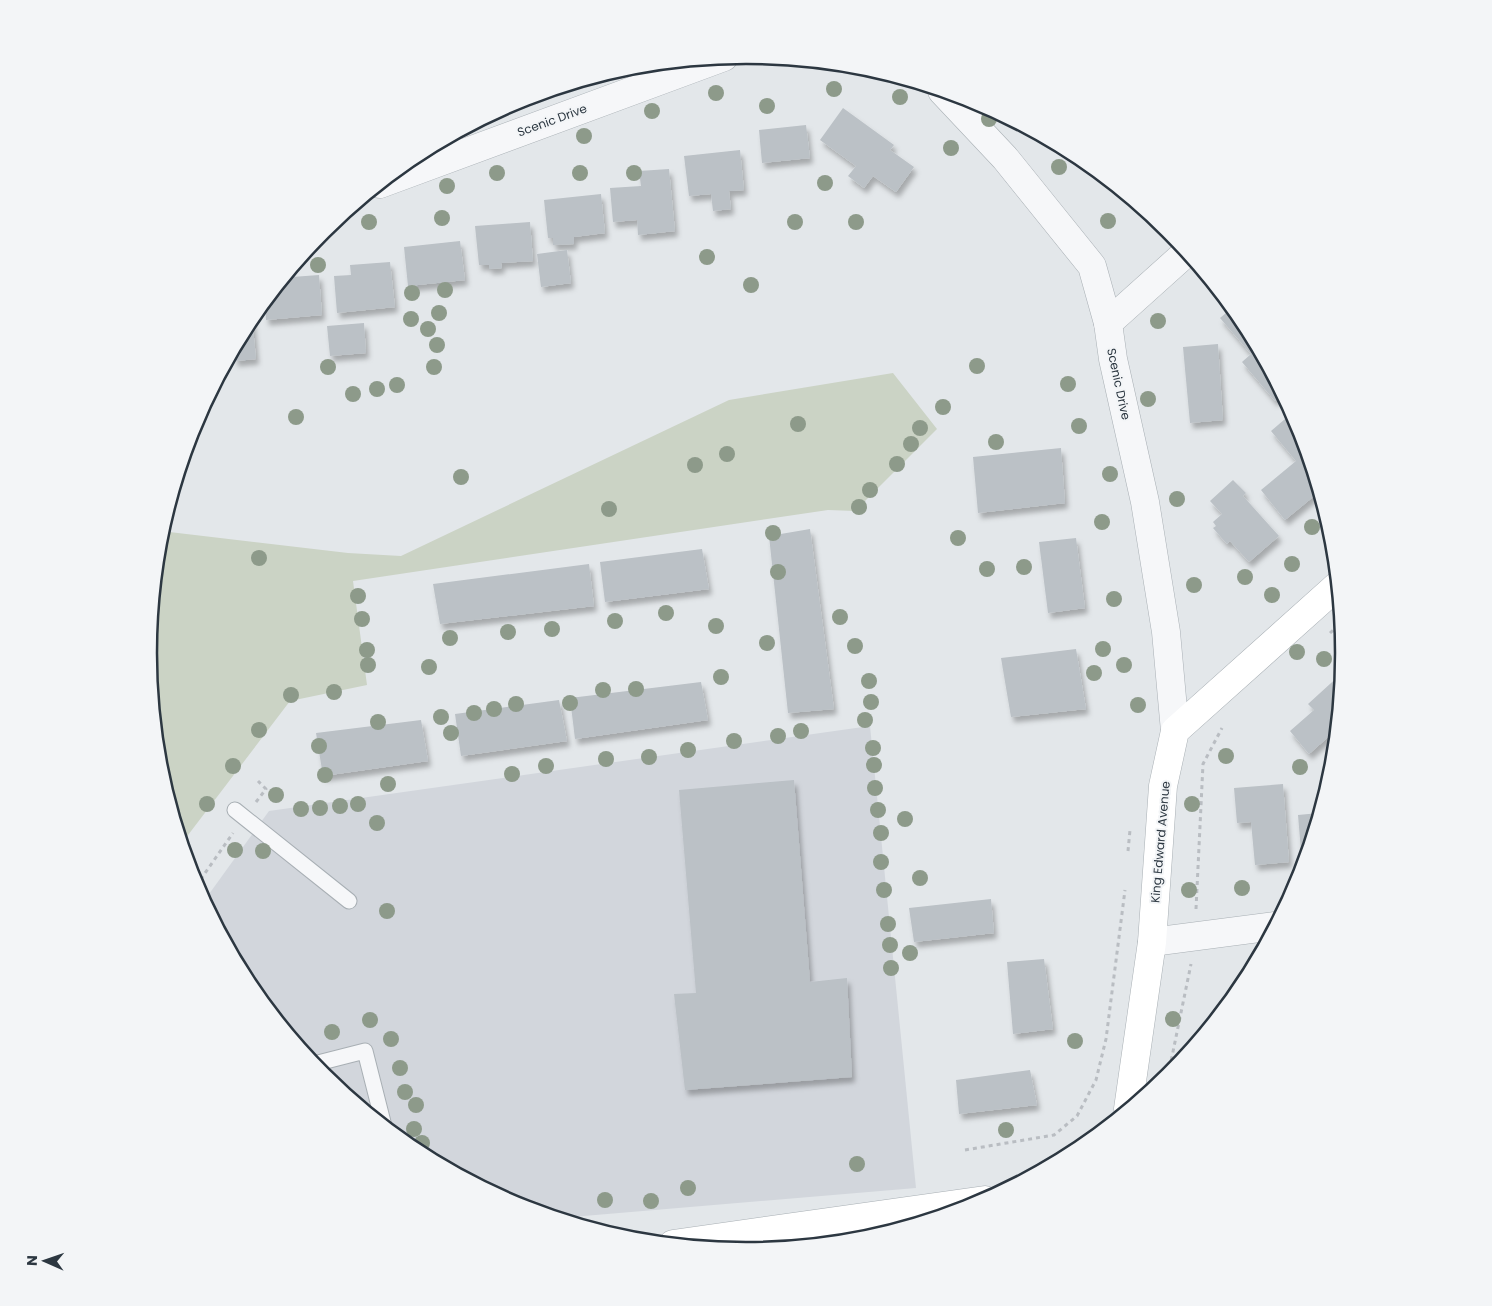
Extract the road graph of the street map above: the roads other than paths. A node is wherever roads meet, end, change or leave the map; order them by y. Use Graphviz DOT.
graph roads {
  1 [pos="700,66"];
  2 [pos="953,102"];
  3 [pos="400,177"];
  4 [pos="1182,256"];
  5 [pos="1108,323"];
  6 [pos="1332,591"];
  7 [pos="1175,731"];
  8 [pos="235,810"];
  9 [pos="349,901"];
  10 [pos="1267,927"];
  11 [pos="1152,942"];
  12 [pos="322,1062"];
  13 [pos="1129,1101"];
  14 [pos="381,1115"];
  15 [pos="950,1205"];
  16 [pos="708,1241"];
  1 -- 3 [label="street, Scenic Drive"];
  2 -- 5 [label="street, Scenic Drive"];
  4 -- 5 [label="street"];
  5 -- 7 [label="street, Scenic Drive"];
  6 -- 7 [label="street"];
  7 -- 11 [label="street, King Edward Avenue"];
  8 -- 9 [label="lane"];
  10 -- 11 [label="street"];
  11 -- 13 [label="street, King Edward Avenue"];
  12 -- 14 [label="lane"];
  15 -- 16 [label="street"];
}
